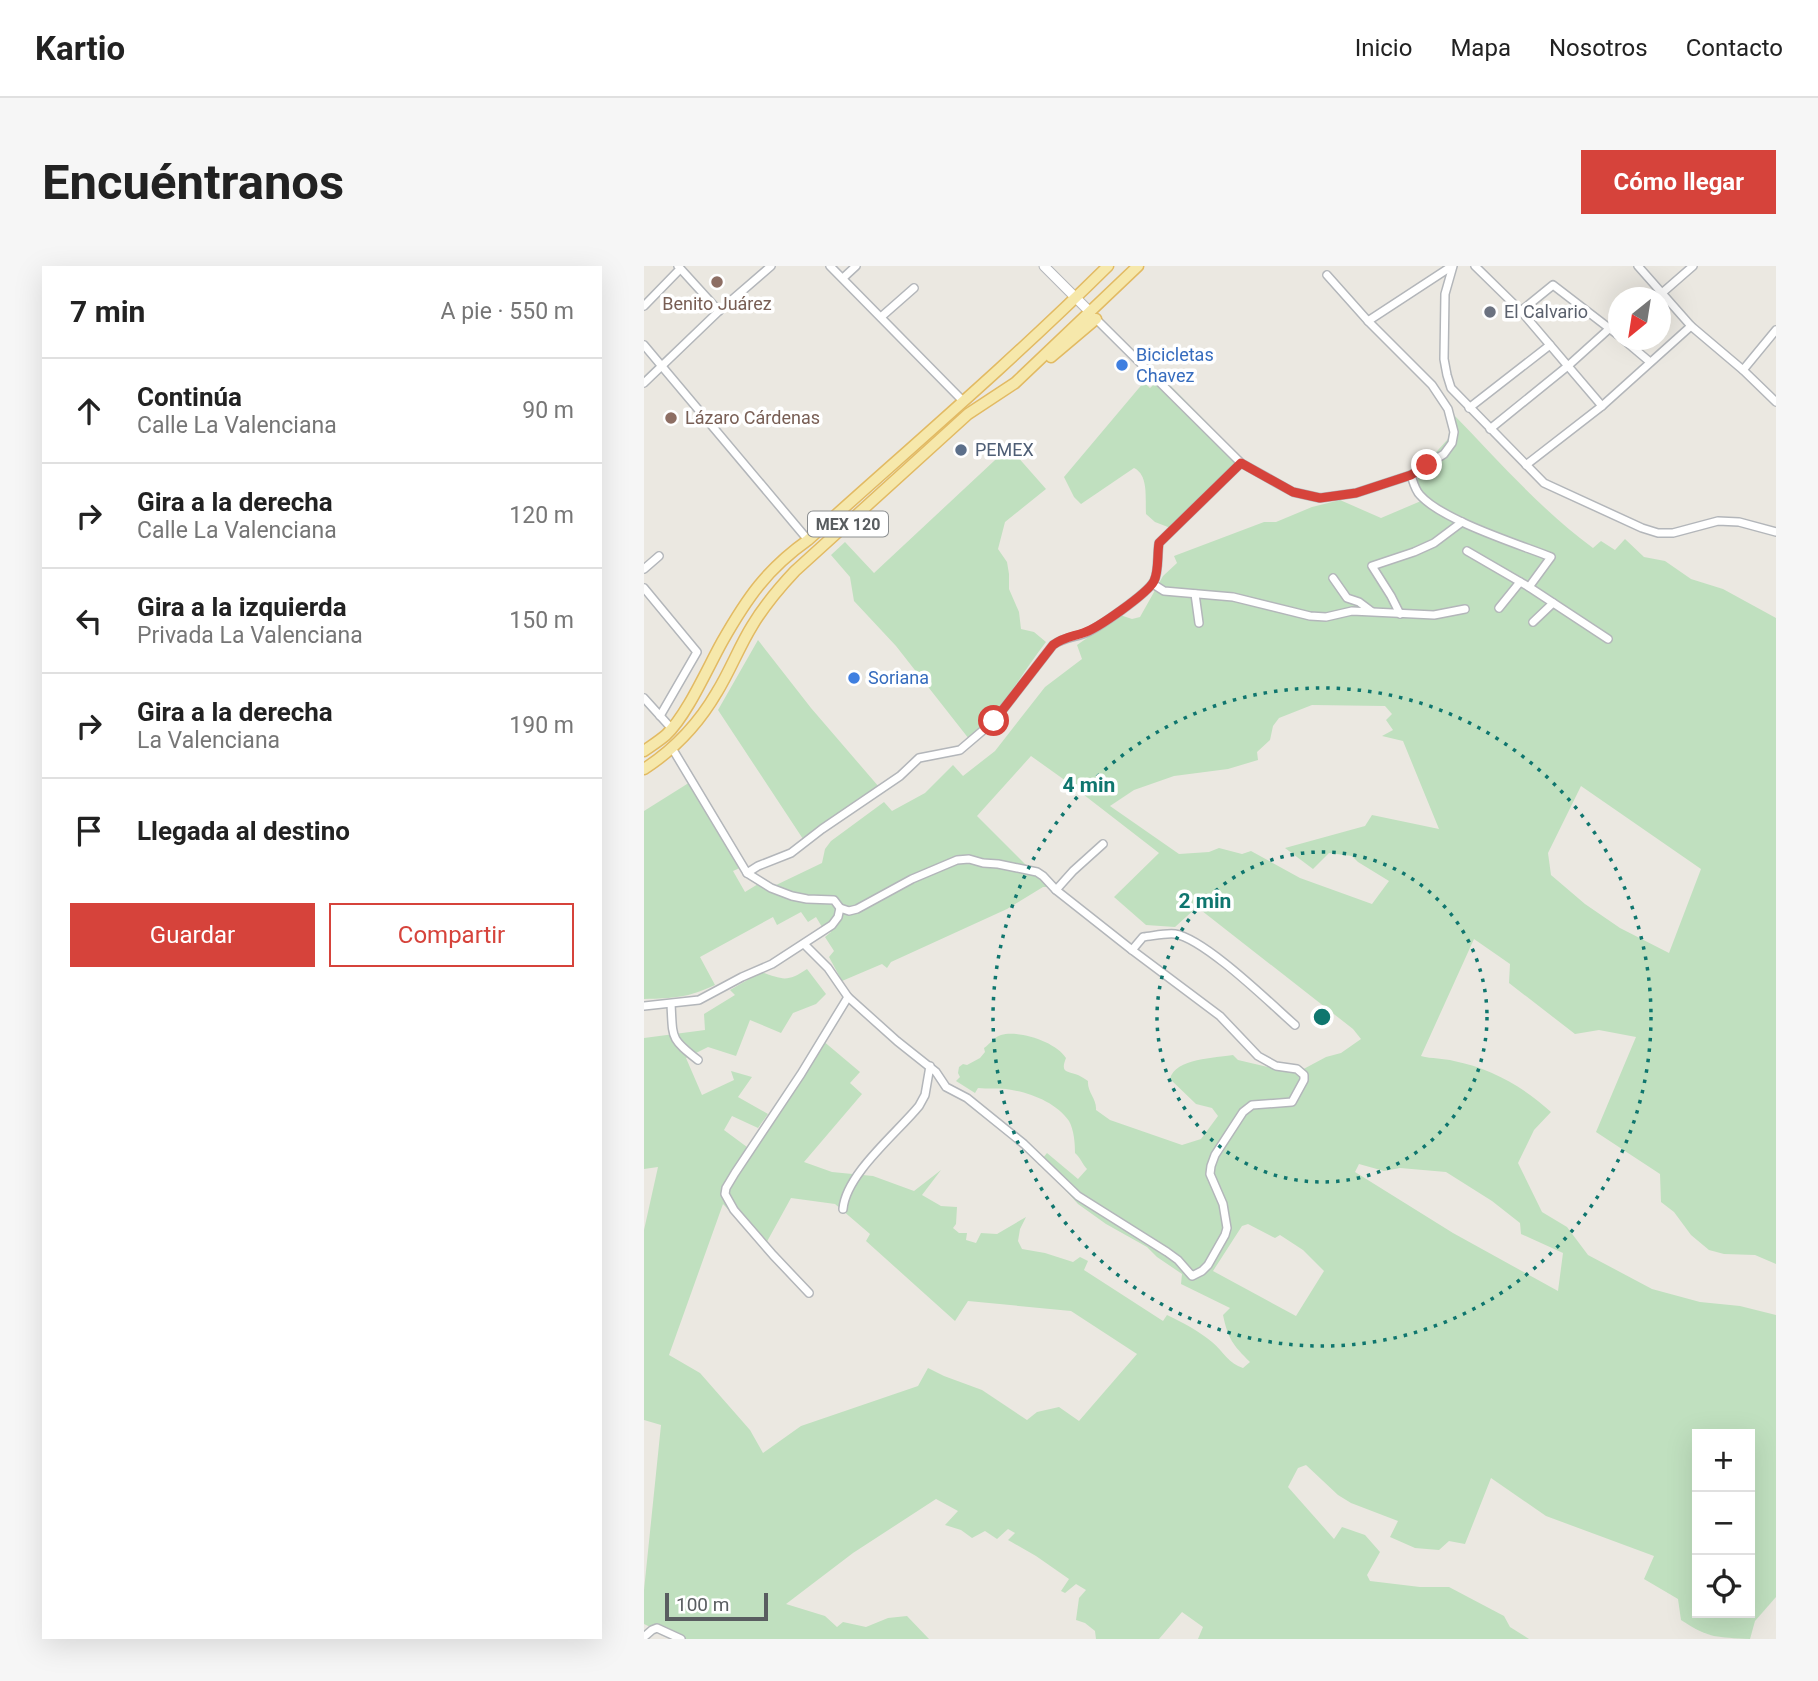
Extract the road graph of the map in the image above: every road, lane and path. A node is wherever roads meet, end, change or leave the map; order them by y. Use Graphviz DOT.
graph roads {
  1 [pos="771,266"];
  2 [pos="830,266"];
  3 [pos="856,266"];
  4 [pos="1044,266"];
  5 [pos="1102,266"];
  6 [pos="1108,266"];
  7 [pos="1138,266"];
  8 [pos="1452,266"];
  9 [pos="1475,266"];
  10 [pos="1638,266"];
  11 [pos="1693,266"];
  12 [pos="679,267"];
  13 [pos="1327,275"];
  14 [pos="843,278"];
  15 [pos="1657,287"];
  16 [pos="1669,287"];
  17 [pos="914,288"];
  18 [pos="1074,296"];
  19 [pos="1671,303"];
  20 [pos="644,306"];
  21 [pos="719,311"];
  22 [pos="1521,311"];
  23 [pos="1093,315"];
  24 [pos="881,317"];
  25 [pos="1368,321"];
  26 [pos="1608,326"];
  27 [pos="1691,326"];
  28 [pos="1608,330"];
  29 [pos="1776,330"];
  30 [pos="644,345"];
  31 [pos="1550,345"];
  32 [pos="1636,350"];
  33 [pos="1650,362"];
  34 [pos="662,365"];
  35 [pos="1569,365"];
  36 [pos="1743,370"];
  37 [pos="1447,374"];
  38 [pos="644,383"];
  39 [pos="1432,385"];
  40 [pos="963,401"];
  41 [pos="1776,401"];
  42 [pos="1601,406"];
  43 [pos="1469,408"];
  44 [pos="1490,429"];
  45 [pos="1241,463"];
  46 [pos="1525,465"];
  47 [pos="1411,475"];
  48 [pos="1462,522"];
  49 [pos="1776,532"];
  50 [pos="808,540"];
  51 [pos="1467,551"];
  52 [pos="659,556"];
  53 [pos="644,569"];
  54 [pos="1333,578"];
  55 [pos="1520,582"];
  56 [pos="1153,584"];
  57 [pos="1529,587"];
  58 [pos="644,588"];
  59 [pos="1195,594"];
  60 [pos="1553,603"];
  61 [pos="1499,608"];
  62 [pos="1465,609"];
  63 [pos="1371,611"];
  64 [pos="1400,614"];
  65 [pos="1533,622"];
  66 [pos="1199,623"];
  67 [pos="1608,639"];
  68 [pos="644,698"];
  69 [pos="660,716"];
  70 [pos="672,729"];
  71 [pos="673,748"];
  72 [pos="644,751"];
  73 [pos="644,769"];
  74 [pos="1103,844"];
  75 [pos="747,873"];
  76 [pos="1056,890"];
  77 [pos="840,908"];
  78 [pos="804,944"];
  79 [pos="1132,950"];
  80 [pos="848,997"];
  81 [pos="671,1004"];
  82 [pos="644,1006"];
  83 [pos="1295,1025"];
  84 [pos="698,1060"];
  85 [pos="930,1066"];
  86 [pos="843,1209"];
  87 [pos="808,1293"];
  88 [pos="644,1637"];
  89 [pos="681,1639"];
  1 -- 21 [label="street"];
  2 -- 14 [label="street"];
  3 -- 14 [label="street"];
  4 -- 18 [label="street"];
  5 -- 18 [label="main road"];
  6 -- 18 [label="main road, MEX 120"];
  7 -- 23 [label="main road, MEX 120"];
  8 -- 25 [label="street"];
  8 -- 37 [label="street"];
  9 -- 22 [label="street"];
  10 -- 15 [label="street"];
  11 -- 16 [label="street"];
  12 -- 20 [label="street"];
  12 -- 21 [label="street"];
  13 -- 25 [label="street"];
  14 -- 24 [label="street"];
  17 -- 24 [label="street"];
  18 -- 23 [label="street"];
  18 -- 40 [label="main road, MEX 120"];
  19 -- 27 [label="street"];
  21 -- 34 [label="street"];
  22 -- 26 [label="street"];
  22 -- 31 [label="street"];
  23 -- 45 [label="street"];
  23 -- 71 [label="main road, MEX 120"];
  24 -- 40 [label="street"];
  25 -- 39 [label="street"];
  27 -- 33 [label="street"];
  27 -- 36 [label="street"];
  28 -- 35 [label="street"];
  29 -- 36 [label="street"];
  30 -- 34 [label="street"];
  31 -- 35 [label="street"];
  31 -- 43 [label="street"];
  32 -- 33 [label="street"];
  33 -- 42 [label="street"];
  34 -- 38 [label="street"];
  34 -- 50 [label="street"];
  35 -- 42 [label="street"];
  35 -- 44 [label="street"];
  36 -- 41 [label="street"];
  37 -- 39 [label="street"];
  37 -- 43 [label="street"];
  39 -- 47 [label="street"];
  40 -- 50 [label="main road, MEX 120"];
  42 -- 46 [label="street"];
  43 -- 44 [label="street"];
  44 -- 46 [label="street"];
  45 -- 47 [label="street"];
  45 -- 56 [label="street"];
  46 -- 49 [label="street"];
  47 -- 48 [label="street"];
  48 -- 57 [label="street"];
  48 -- 64 [label="street"];
  50 -- 70 [label="main road, MEX 120"];
  51 -- 55 [label="street"];
  52 -- 53 [label="street"];
  54 -- 63 [label="street"];
  55 -- 57 [label="street"];
  55 -- 61 [label="street"];
  56 -- 59 [label="street"];
  56 -- 75 [label="street"];
  57 -- 60 [label="street"];
  58 -- 69 [label="street"];
  59 -- 63 [label="street"];
  59 -- 66 [label="street"];
  60 -- 65 [label="street"];
  60 -- 67 [label="street"];
  62 -- 64 [label="street"];
  63 -- 64 [label="street"];
  68 -- 69 [label="street"];
  69 -- 70 [label="street"];
  70 -- 72 [label="main road, MEX 120"];
  71 -- 73 [label="main road, MEX 120"];
  71 -- 75 [label="street"];
  74 -- 76 [label="street"];
  75 -- 77 [label="street"];
  76 -- 77 [label="street"];
  76 -- 79 [label="street"];
  77 -- 78 [label="street"];
  78 -- 80 [label="street"];
  78 -- 81 [label="street"];
  79 -- 83 [label="street"];
  79 -- 85 [label="street"];
  80 -- 85 [label="street"];
  80 -- 87 [label="street"];
  81 -- 82 [label="street"];
  81 -- 84 [label="street"];
  85 -- 86 [label="street"];
  88 -- 89 [label="street"];
}
